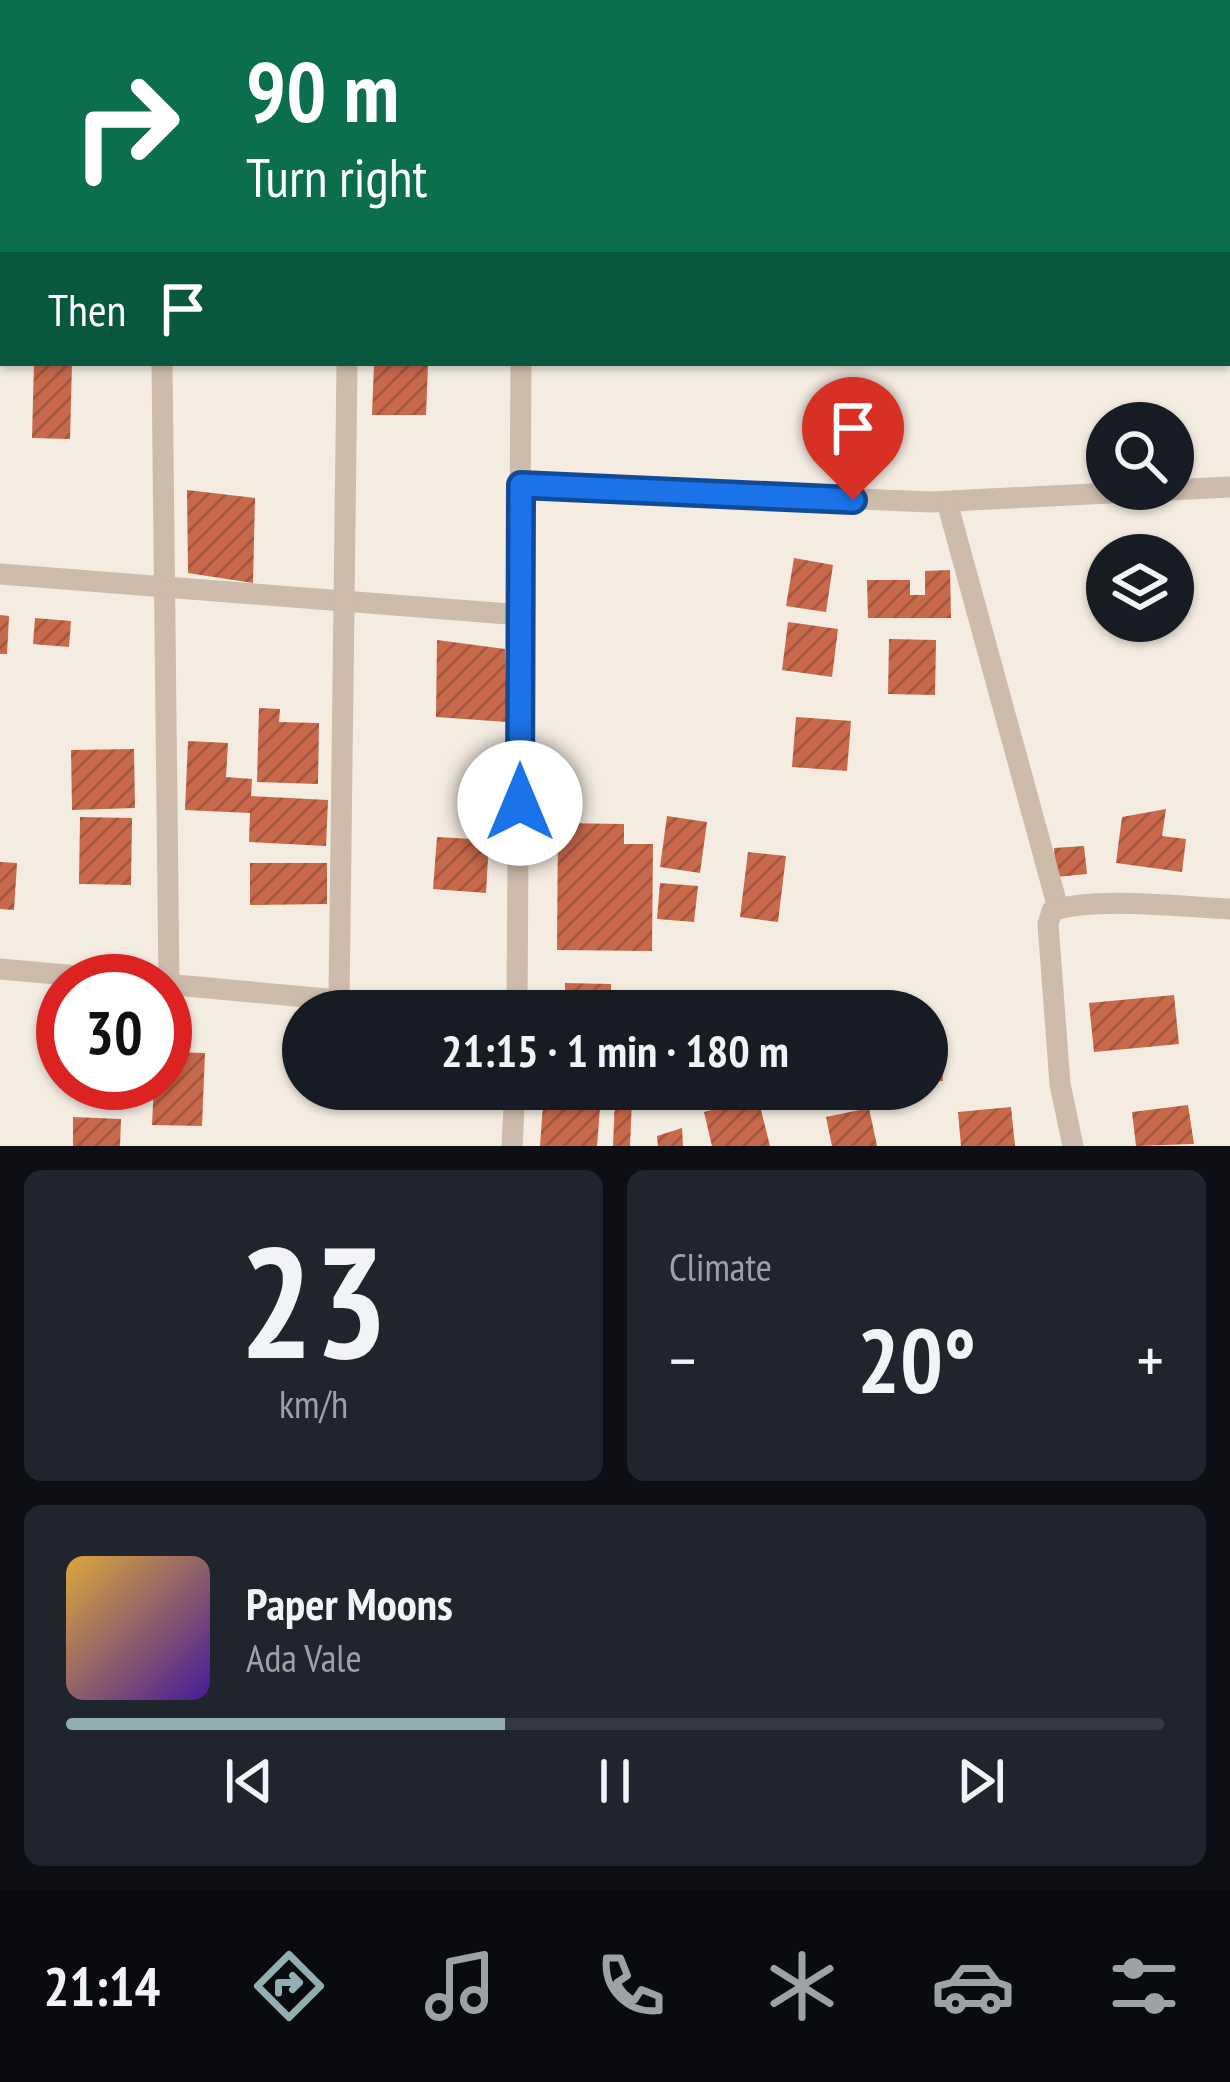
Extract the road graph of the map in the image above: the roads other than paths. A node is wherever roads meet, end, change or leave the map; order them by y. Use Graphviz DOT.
graph roads {
  1 [pos="162,366"];
  2 [pos="347,366"];
  3 [pos="521,366"];
  4 [pos="521,485"];
  5 [pos="1230,487"];
  6 [pos="947,502"];
  7 [pos="0,574"];
  8 [pos="164,586"];
  9 [pos="345,601"];
  10 [pos="521,615"];
  11 [pos="1058,908"];
  12 [pos="1230,909"];
  13 [pos="167,954"];
  14 [pos="0,969"];
  15 [pos="36,972"];
  16 [pos="192,986"];
  17 [pos="339,990"];
  18 [pos="517,990"];
  19 [pos="282,995"];
  20 [pos="514,1110"];
  21 [pos="512,1146"];
  22 [pos="1073,1146"];
  1 -- 8 [label="street"];
  2 -- 9 [label="street"];
  3 -- 4 [label="street"];
  4 -- 6 [label="street"];
  4 -- 10 [label="street"];
  5 -- 6 [label="street"];
  6 -- 11 [label="street"];
  7 -- 8 [label="street"];
  8 -- 9 [label="street"];
  8 -- 13 [label="street"];
  9 -- 10 [label="street"];
  9 -- 17 [label="street"];
  10 -- 18 [label="street"];
  11 -- 12 [label="street"];
  11 -- 22 [label="street"];
  14 -- 15 [label="street"];
  16 -- 19 [label="street"];
  20 -- 21 [label="street"];
}
